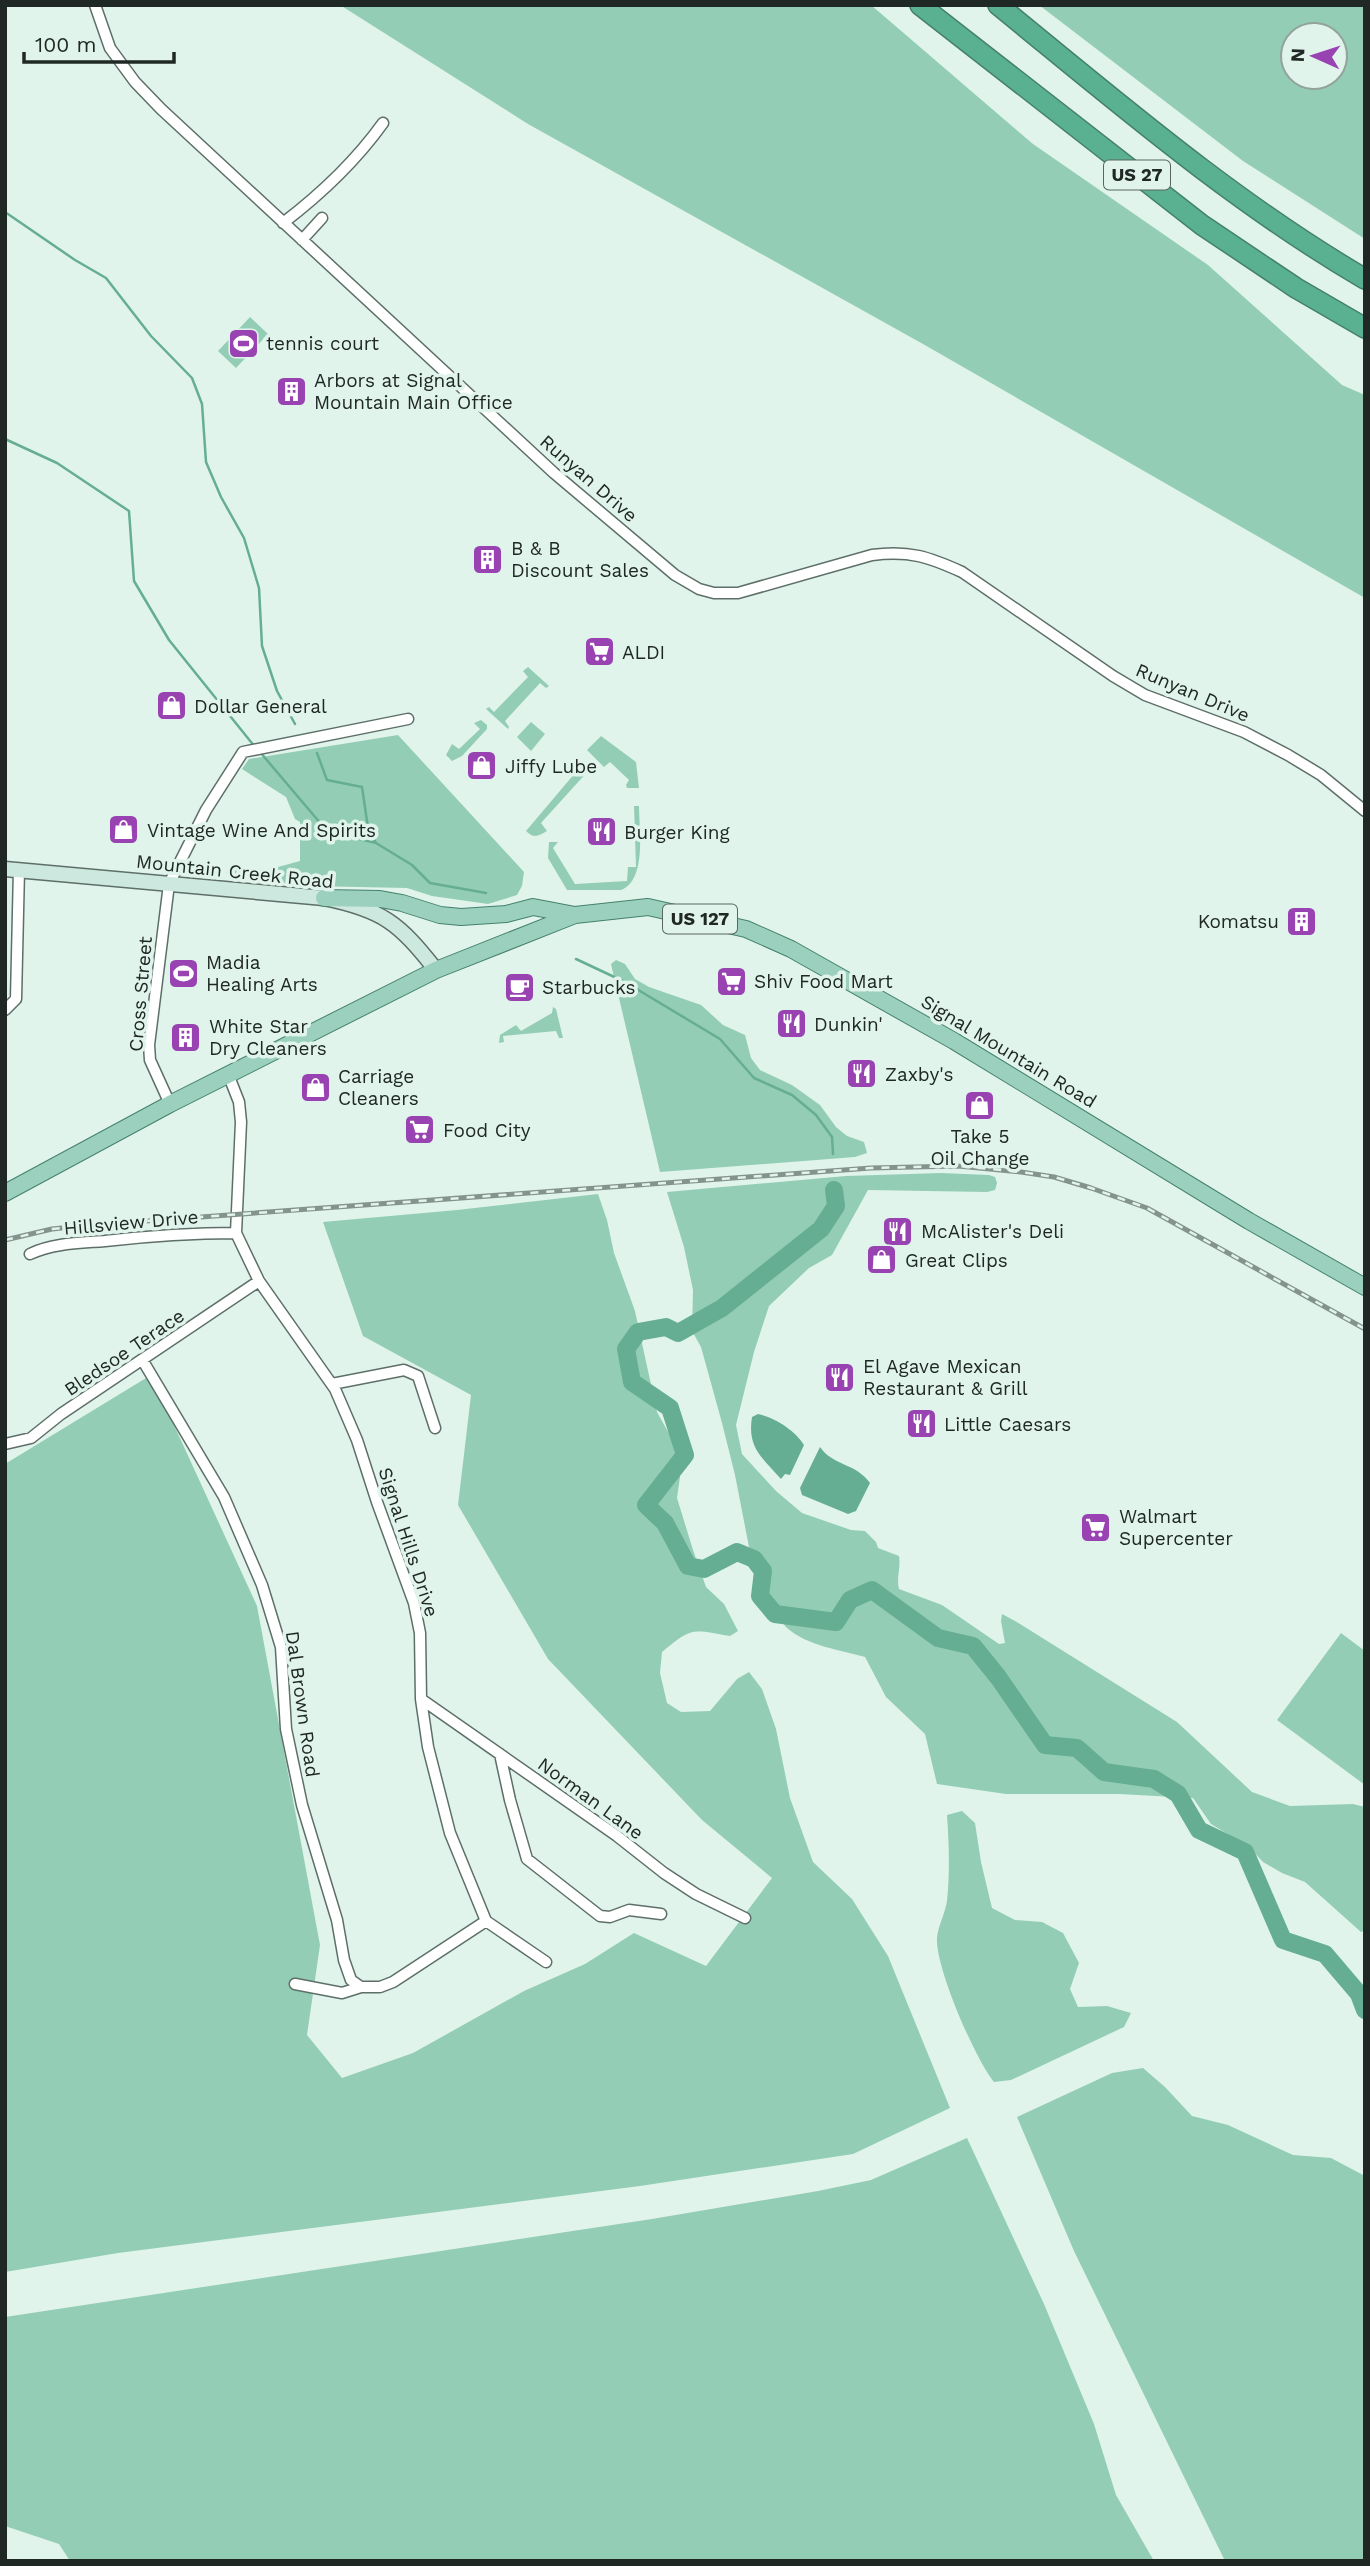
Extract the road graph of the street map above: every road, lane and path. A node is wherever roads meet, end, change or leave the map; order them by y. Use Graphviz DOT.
graph roads {
  1 [pos="95,5"];
  2 [pos="920,5"];
  3 [pos="998,5"];
  4 [pos="383,123"];
  5 [pos="322,218"];
  6 [pos="283,223"];
  7 [pos="302,240"];
  8 [pos="1365,279"];
  9 [pos="1365,328"];
  10 [pos="408,719"];
  11 [pos="1365,811"];
  12 [pos="12,869"];
  13 [pos="169,884"];
  14 [pos="324,898"];
  15 [pos="575,915"];
  16 [pos="436,970"];
  17 [pos="5,1010"];
  18 [pos="228,1074"];
  19 [pos="170,1104"];
  20 [pos="5,1193"];
  21 [pos="236,1233"];
  22 [pos="30,1254"];
  23 [pos="259,1281"];
  24 [pos="1365,1287"];
  25 [pos="143,1361"];
  26 [pos="332,1384"];
  27 [pos="435,1428"];
  28 [pos="5,1444"];
  29 [pos="421,1699"];
  30 [pos="500,1754"];
  31 [pos="661,1914"];
  32 [pos="745,1917"];
  33 [pos="486,1921"];
  34 [pos="545,1962"];
  35 [pos="295,1984"];
  36 [pos="361,1987"];
  1 -- 6 [label="street, Runyan Drive"];
  2 -- 9 [label="highway, US 27"];
  3 -- 8 [label="highway, US 27"];
  4 -- 6 [label="street"];
  5 -- 7 [label="street"];
  6 -- 7 [label="street, Runyan Drive"];
  7 -- 11 [label="street, Runyan Drive"];
  10 -- 13 [label="street, Cross Street"];
  12 -- 13 [label="main road, Mountain Creek Road"];
  12 -- 17 [label="street"];
  13 -- 14 [label="main road, Mountain Creek Road"];
  13 -- 19 [label="street, Cross Street"];
  14 -- 15 [label="main road"];
  14 -- 16 [label="main road, Mountain Creek Road"];
  15 -- 16 [label="main road, Signal Mountain Road / US 127"];
  15 -- 24 [label="main road, Signal Mountain Road / US 127"];
  16 -- 18 [label="main road, Signal Mountain Road / US 127"];
  18 -- 19 [label="main road, Signal Mountain Road / US 127"];
  18 -- 21 [label="street, Signal Hills Drive"];
  19 -- 20 [label="main road, Signal Mountain Road / US 127"];
  21 -- 22 [label="street, Hillsview Drive"];
  21 -- 23 [label="street, Signal Hills Drive"];
  23 -- 25 [label="street, Bledsoe Terace"];
  23 -- 26 [label="street, Signal Hills Drive"];
  25 -- 28 [label="street, Bledsoe Terace"];
  25 -- 36 [label="street, Dal Brown Road"];
  26 -- 27 [label="street"];
  26 -- 29 [label="street, Signal Hills Drive"];
  29 -- 30 [label="street, Norman Lane"];
  29 -- 33 [label="street, Signal Hills Drive"];
  30 -- 31 [label="street"];
  30 -- 32 [label="street, Norman Lane"];
  33 -- 34 [label="street"];
  33 -- 36 [label="street"];
  35 -- 36 [label="street"];
}
